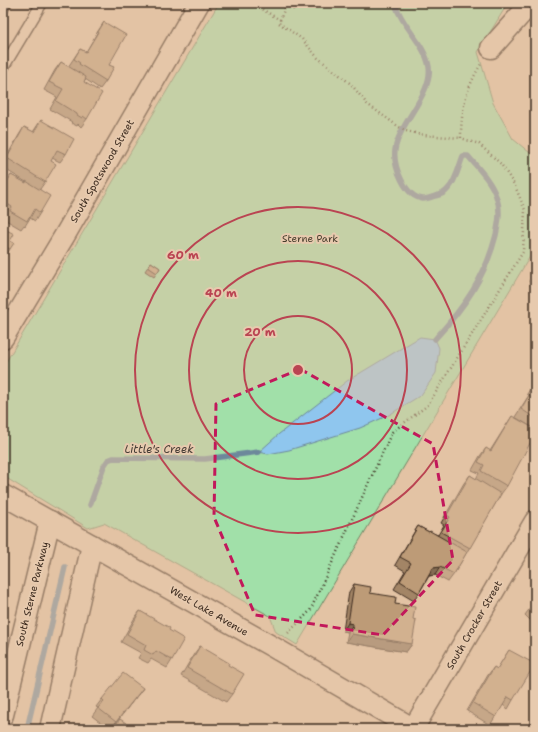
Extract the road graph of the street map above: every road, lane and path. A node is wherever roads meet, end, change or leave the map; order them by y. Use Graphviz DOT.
graph roads {
  1 [pos="42,3"];
  2 [pos="199,3"];
  3 [pos="252,3"];
  4 [pos="297,3"];
  5 [pos="528,3"];
  6 [pos="280,20"];
  7 [pos="491,48"];
  8 [pos="3,68"];
  9 [pos="461,138"];
  10 [pos="3,338"];
  11 [pos="3,495"];
  12 [pos="50,521"];
  13 [pos="535,521"];
  14 [pos="92,545"];
  15 [pos="278,650"];
  16 [pos="3,715"];
  17 [pos="50,729"];
  18 [pos="414,729"];
  1 -- 8 [label="lane"];
  2 -- 10 [label="street, South Spotswood Street"];
  3 -- 6 [label="path"];
  4 -- 6 [label="path"];
  5 -- 7 [label="street"];
  6 -- 9 [label="path"];
  7 -- 9 [label="path"];
  9 -- 15 [label="path"];
  11 -- 12 [label="street, West Lake Avenue"];
  12 -- 14 [label="street, West Lake Avenue"];
  12 -- 16 [label="street, South Sterne Parkway"];
  13 -- 18 [label="street, South Crocker Street"];
  14 -- 15 [label="street, West Lake Avenue"];
  14 -- 17 [label="street"];
  15 -- 18 [label="street, West Lake Avenue"];
}
